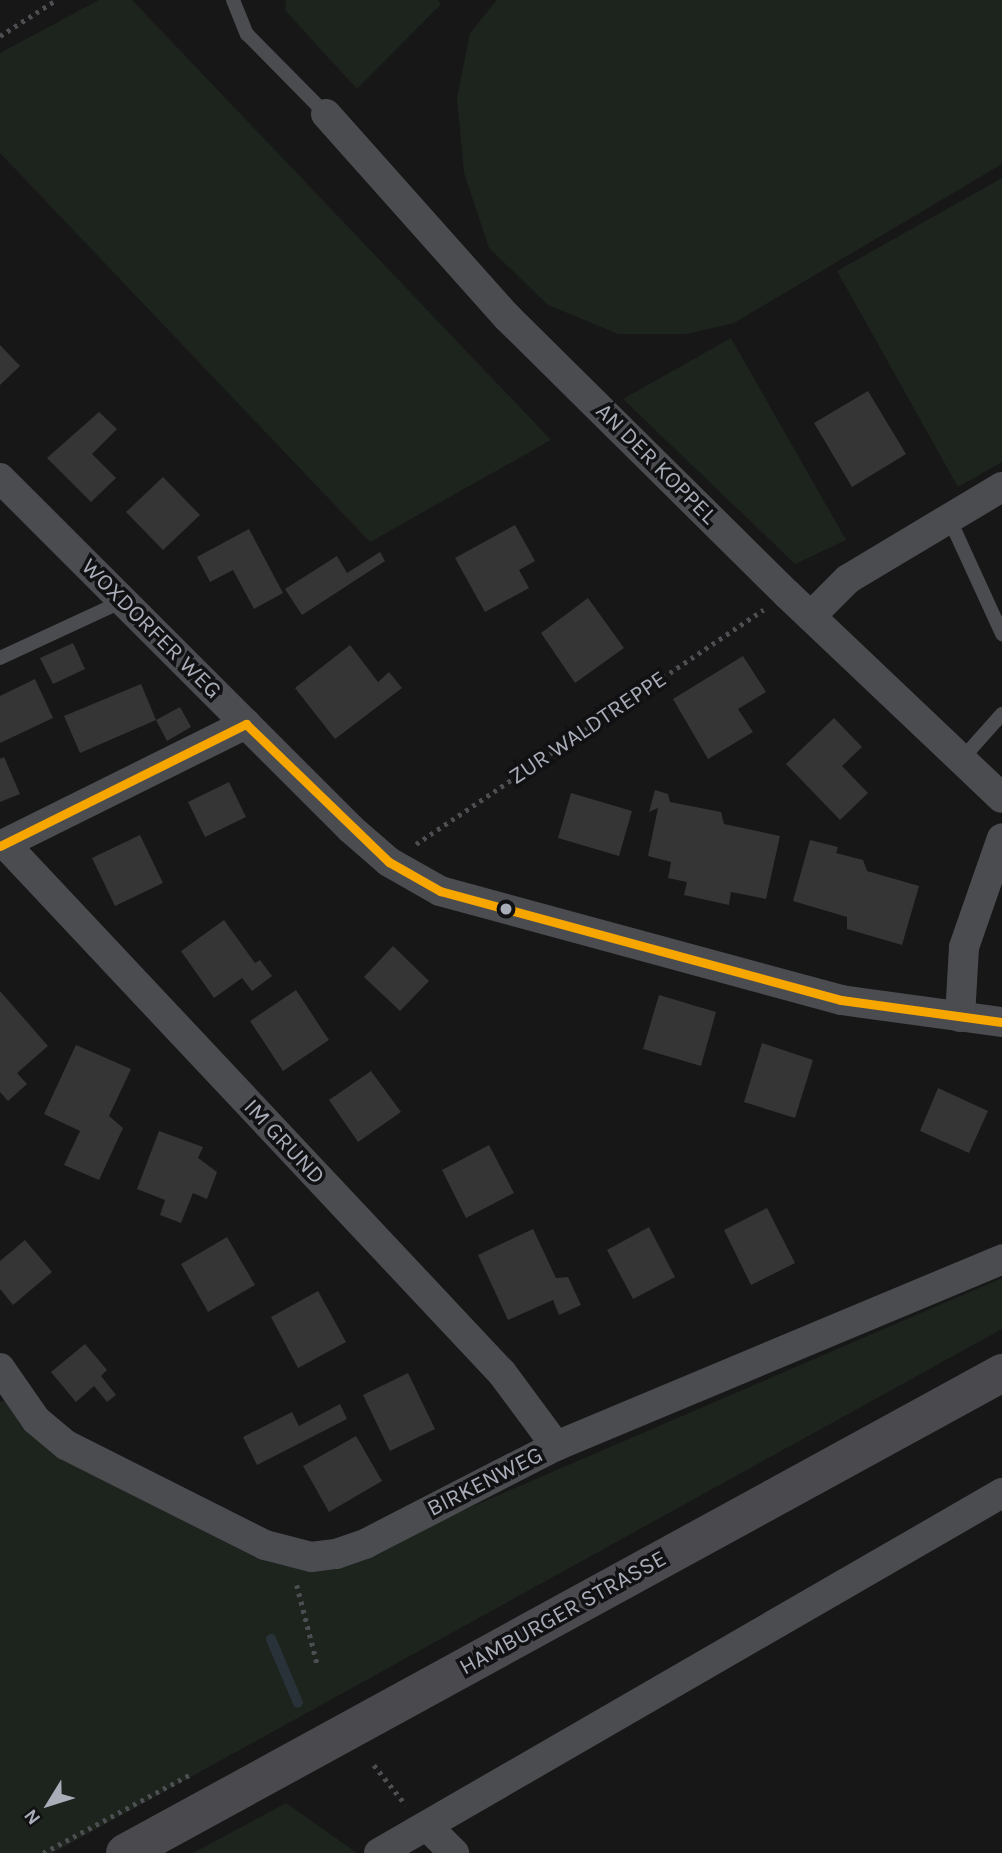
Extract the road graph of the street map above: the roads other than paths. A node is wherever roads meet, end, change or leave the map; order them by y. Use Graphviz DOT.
graph roads {
  1 [pos="233,0"];
  2 [pos="326,114"];
  3 [pos="0,478"];
  4 [pos="1002,487"];
  5 [pos="949,517"];
  6 [pos="122,601"];
  7 [pos="811,617"];
  8 [pos="1002,634"];
  9 [pos="0,658"];
  10 [pos="1002,714"];
  11 [pos="246,724"];
  12 [pos="961,760"];
  13 [pos="1002,798"];
  14 [pos="1002,838"];
  15 [pos="2,845"];
  16 [pos="960,1017"];
  17 [pos="1002,1022"];
  18 [pos="1002,1259"];
  19 [pos="0,1368"];
  20 [pos="1002,1373"];
  21 [pos="556,1446"];
  22 [pos="1002,1493"];
  23 [pos="428,1827"];
  24 [pos="125,1853"];
  25 [pos="379,1853"];
  26 [pos="454,1853"];
  1 -- 2 [label="lane"];
  2 -- 7 [label="street, AN DER KOPPEL"];
  3 -- 6 [label="street, WOXDORFER WEG"];
  4 -- 5 [label="street"];
  5 -- 7 [label="street"];
  5 -- 8 [label="lane"];
  6 -- 9 [label="lane"];
  6 -- 11 [label="street, WOXDORFER WEG"];
  7 -- 12 [label="street, AN DER KOPPEL"];
  10 -- 12 [label="lane"];
  11 -- 15 [label="street"];
  11 -- 16 [label="street, WOXDORFER WEG"];
  12 -- 13 [label="street, AN DER KOPPEL"];
  14 -- 16 [label="street"];
  15 -- 21 [label="street, IM GRUND"];
  16 -- 17 [label="street, WOXDORFER WEG"];
  18 -- 21 [label="street, BIRKENWEG"];
  19 -- 21 [label="street, BIRKENWEG"];
  20 -- 24 [label="main road, HAMBURGER STRASSE"];
  22 -- 23 [label="street"];
  23 -- 25 [label="street"];
  23 -- 26 [label="street"];
}
